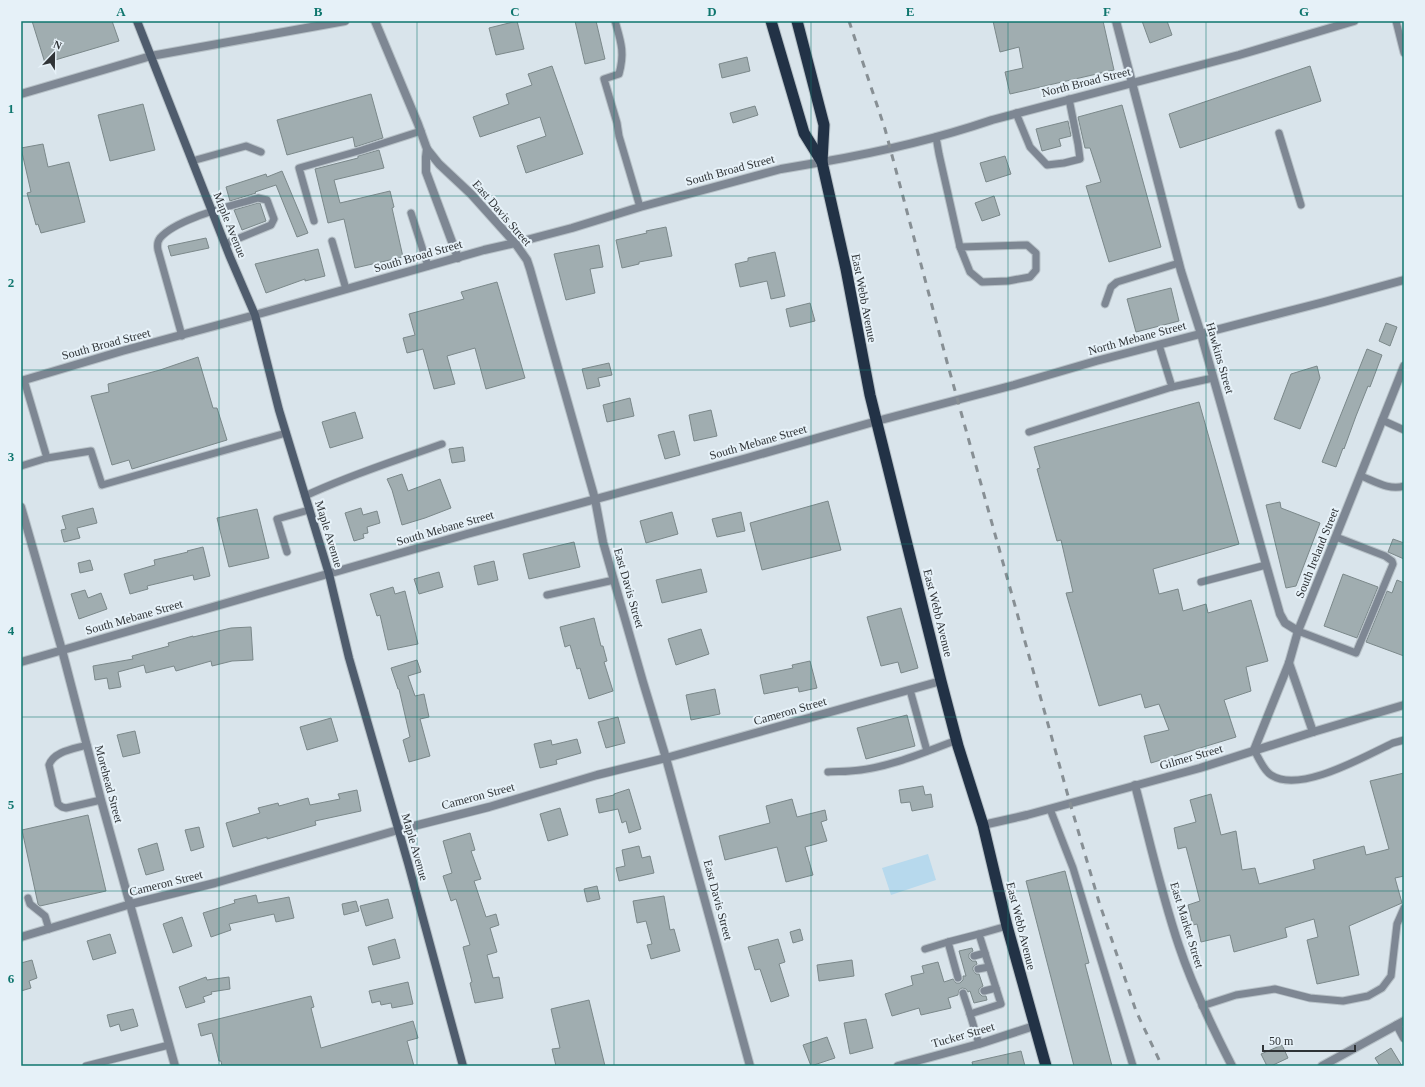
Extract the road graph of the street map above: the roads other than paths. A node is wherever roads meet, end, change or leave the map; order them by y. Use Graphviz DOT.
graph roads {
  1 [pos="137,21"];
  2 [pos="345,21"];
  3 [pos="375,21"];
  4 [pos="615,21"];
  5 [pos="771,21"];
  6 [pos="797,21"];
  7 [pos="1116,21"];
  8 [pos="1354,21"];
  9 [pos="1396,21"];
  10 [pos="1404,53"];
  11 [pos="151,56"];
  12 [pos="1131,83"];
  13 [pos="21,94"];
  14 [pos="1069,99"];
  15 [pos="1016,113"];
  16 [pos="421,131"];
  17 [pos="1279,133"];
  18 [pos="936,138"];
  19 [pos="428,150"];
  20 [pos="261,152"];
  21 [pos="192,161"];
  22 [pos="822,162"];
  23 [pos="1301,205"];
  24 [pos="640,207"];
  25 [pos="212,213"];
  26 [pos="412,213"];
  27 [pos="314,221"];
  28 [pos="332,241"];
  29 [pos="515,243"];
  30 [pos="224,244"];
  31 [pos="960,247"];
  32 [pos="458,258"];
  33 [pos="1179,263"];
  34 [pos="428,266"];
  35 [pos="1404,280"];
  36 [pos="346,289"];
  37 [pos="1104,304"];
  38 [pos="256,315"];
  39 [pos="1201,334"];
  40 [pos="182,336"];
  41 [pos="1159,345"];
  42 [pos="1404,366"];
  43 [pos="1213,378"];
  44 [pos="22,380"];
  45 [pos="1172,388"];
  46 [pos="1382,420"];
  47 [pos="877,421"];
  48 [pos="1404,430"];
  49 [pos="1029,432"];
  50 [pos="286,433"];
  51 [pos="442,444"];
  52 [pos="47,458"];
  53 [pos="21,466"];
  54 [pos="1361,476"];
  55 [pos="1404,486"];
  56 [pos="305,496"];
  57 [pos="595,499"];
  58 [pos="21,507"];
  59 [pos="309,510"];
  60 [pos="1336,537"];
  61 [pos="287,552"];
  62 [pos="1266,565"];
  63 [pos="329,574"];
  64 [pos="614,580"];
  65 [pos="1201,582"];
  66 [pos="546,595"];
  67 [pos="1298,631"];
  68 [pos="62,650"];
  69 [pos="21,662"];
  70 [pos="1289,663"];
  71 [pos="941,681"];
  72 [pos="910,690"];
  73 [pos="1404,705"];
  74 [pos="1313,732"];
  75 [pos="957,740"];
  76 [pos="1404,740"];
  77 [pos="86,745"];
  78 [pos="1254,750"];
  79 [pos="927,751"];
  80 [pos="666,758"];
  81 [pos="828,772"];
  82 [pos="1135,785"];
  83 [pos="101,800"];
  84 [pos="1050,808"];
  85 [pos="983,825"];
  86 [pos="398,830"];
  87 [pos="28,898"];
  88 [pos="131,904"];
  89 [pos="1404,908"];
  90 [pos="1007,926"];
  91 [pos="49,928"];
  92 [pos="979,934"];
  93 [pos="21,937"];
  94 [pos="948,942"];
  95 [pos="925,949"];
  96 [pos="985,953"];
  97 [pos="974,956"];
  98 [pos="961,959"];
  99 [pos="954,961"];
  100 [pos="989,966"];
  101 [pos="978,969"];
  102 [pos="965,972"];
  103 [pos="996,988"];
  104 [pos="984,991"];
  105 [pos="966,995"];
  106 [pos="1202,1006"];
  107 [pos="970,1014"];
  108 [pos="1400,1023"];
  109 [pos="1034,1026"];
  110 [pos="1404,1038"];
  111 [pos="979,1044"];
  112 [pos="169,1045"];
  113 [pos="86,1066"];
  114 [pos="175,1066"];
  115 [pos="463,1066"];
  116 [pos="750,1066"];
  117 [pos="898,1066"];
  118 [pos="1046,1066"];
  119 [pos="1133,1066"];
  120 [pos="1232,1066"];
  121 [pos="1322,1066"];
  1 -- 11 [label="main road, Maple Avenue"];
  2 -- 11 [label="street"];
  3 -- 16 [label="street, East Davis Street"];
  4 -- 24 [label="lane"];
  5 -- 22 [label="highway, East Webb Avenue"];
  6 -- 22 [label="highway, East Webb Avenue"];
  7 -- 12 [label="street, Hawkins Street"];
  8 -- 12 [label="street, North Broad Street"];
  9 -- 10 [label="lane"];
  11 -- 13 [label="street"];
  11 -- 21 [label="main road, Maple Avenue"];
  12 -- 14 [label="street, North Broad Street"];
  12 -- 33 [label="street, Hawkins Street"];
  14 -- 15 [label="street, North Broad Street"];
  14 -- 15 [label="lane"];
  15 -- 18 [label="street, North Broad Street"];
  16 -- 19 [label="street, East Davis Street"];
  16 -- 27 [label="lane"];
  17 -- 23 [label="lane"];
  18 -- 22 [label="street, North Broad Street"];
  18 -- 31 [label="lane"];
  19 -- 29 [label="street, East Davis Street"];
  19 -- 32 [label="street, East Davis Street"];
  20 -- 21 [label="lane"];
  21 -- 25 [label="main road, Maple Avenue"];
  22 -- 24 [label="street, South Broad Street"];
  22 -- 47 [label="highway, East Webb Avenue"];
  24 -- 29 [label="street, South Broad Street"];
  25 -- 30 [label="main road, Maple Avenue"];
  25 -- 30 [label="lane"];
  25 -- 40 [label="lane"];
  26 -- 34 [label="lane"];
  28 -- 36 [label="lane"];
  29 -- 32 [label="street, South Broad Street"];
  29 -- 57 [label="street, East Davis Street"];
  30 -- 38 [label="main road, Maple Avenue"];
  31 -- 31 [label="lane"];
  32 -- 34 [label="street, South Broad Street"];
  33 -- 37 [label="lane"];
  33 -- 39 [label="street, Hawkins Street"];
  34 -- 36 [label="street, South Broad Street"];
  35 -- 39 [label="street, North Mebane Street"];
  36 -- 38 [label="street, South Broad Street"];
  38 -- 40 [label="street, South Broad Street"];
  38 -- 50 [label="main road, Maple Avenue"];
  39 -- 41 [label="street, North Mebane Street"];
  39 -- 43 [label="street, Hawkins Street"];
  40 -- 44 [label="street, South Broad Street"];
  41 -- 45 [label="lane"];
  41 -- 47 [label="street, North Mebane Street"];
  42 -- 46 [label="street, South Ireland Street"];
  43 -- 45 [label="lane"];
  43 -- 62 [label="street, Hawkins Street"];
  44 -- 52 [label="lane"];
  45 -- 49 [label="lane"];
  46 -- 48 [label="lane"];
  46 -- 54 [label="street, South Ireland Street"];
  47 -- 57 [label="street, South Mebane Street"];
  47 -- 71 [label="highway, East Webb Avenue"];
  50 -- 52 [label="lane"];
  50 -- 56 [label="main road, Maple Avenue"];
  51 -- 56 [label="lane"];
  52 -- 53 [label="lane"];
  54 -- 55 [label="lane"];
  54 -- 60 [label="street, South Ireland Street"];
  56 -- 59 [label="main road, Maple Avenue"];
  57 -- 63 [label="street, South Mebane Street"];
  57 -- 64 [label="street, East Davis Street"];
  58 -- 68 [label="street, Morehead Street"];
  59 -- 61 [label="lane"];
  59 -- 63 [label="main road, Maple Avenue"];
  60 -- 67 [label="street, South Ireland Street"];
  60 -- 67 [label="lane"];
  62 -- 65 [label="lane"];
  62 -- 67 [label="street, Hawkins Street"];
  63 -- 68 [label="street, South Mebane Street"];
  63 -- 86 [label="main road, Maple Avenue"];
  64 -- 66 [label="lane"];
  64 -- 80 [label="street, East Davis Street"];
  67 -- 70 [label="street, South Ireland Street"];
  68 -- 69 [label="street, South Mebane Street"];
  68 -- 77 [label="street, Morehead Street"];
  70 -- 74 [label="street"];
  70 -- 78 [label="street, South Ireland Street"];
  71 -- 72 [label="street, Cameron Street"];
  71 -- 75 [label="highway, East Webb Avenue"];
  72 -- 79 [label="lane"];
  72 -- 80 [label="street, Cameron Street"];
  73 -- 74 [label="street, Gilmer Street"];
  74 -- 78 [label="street, Gilmer Street"];
  75 -- 79 [label="lane"];
  75 -- 85 [label="highway, East Webb Avenue"];
  76 -- 78 [label="lane"];
  77 -- 83 [label="street, Morehead Street"];
  77 -- 83 [label="lane"];
  78 -- 82 [label="street, Gilmer Street"];
  79 -- 81 [label="lane"];
  80 -- 86 [label="street, Cameron Street"];
  80 -- 116 [label="street, East Davis Street"];
  82 -- 84 [label="street, Gilmer Street"];
  82 -- 106 [label="street, East Market Street"];
  83 -- 88 [label="street, Morehead Street"];
  84 -- 85 [label="street, Gilmer Street"];
  84 -- 119 [label="lane"];
  85 -- 90 [label="highway, East Webb Avenue"];
  86 -- 88 [label="street, Cameron Street"];
  86 -- 115 [label="main road, Maple Avenue"];
  87 -- 91 [label="lane"];
  88 -- 91 [label="street, Cameron Street"];
  88 -- 112 [label="street, Morehead Street"];
  89 -- 106 [label="lane"];
  90 -- 92 [label="lane"];
  90 -- 109 [label="highway, East Webb Avenue"];
  91 -- 93 [label="street, Cameron Street"];
  92 -- 94 [label="lane"];
  92 -- 96 [label="lane"];
  94 -- 95 [label="lane"];
  94 -- 99 [label="lane"];
  96 -- 97 [label="lane"];
  96 -- 100 [label="lane"];
  98 -- 99 [label="lane"];
  99 -- 102 [label="lane"];
  100 -- 101 [label="lane"];
  100 -- 103 [label="lane"];
  103 -- 104 [label="lane"];
  103 -- 107 [label="lane"];
  105 -- 107 [label="lane"];
  106 -- 120 [label="street, East Market Street"];
  107 -- 111 [label="lane"];
  108 -- 110 [label="street"];
  108 -- 121 [label="street"];
  109 -- 111 [label="street, Tucker Street"];
  109 -- 118 [label="highway, East Webb Avenue"];
  111 -- 117 [label="street, Tucker Street"];
  112 -- 113 [label="lane"];
  112 -- 114 [label="street, Morehead Street"];
}
